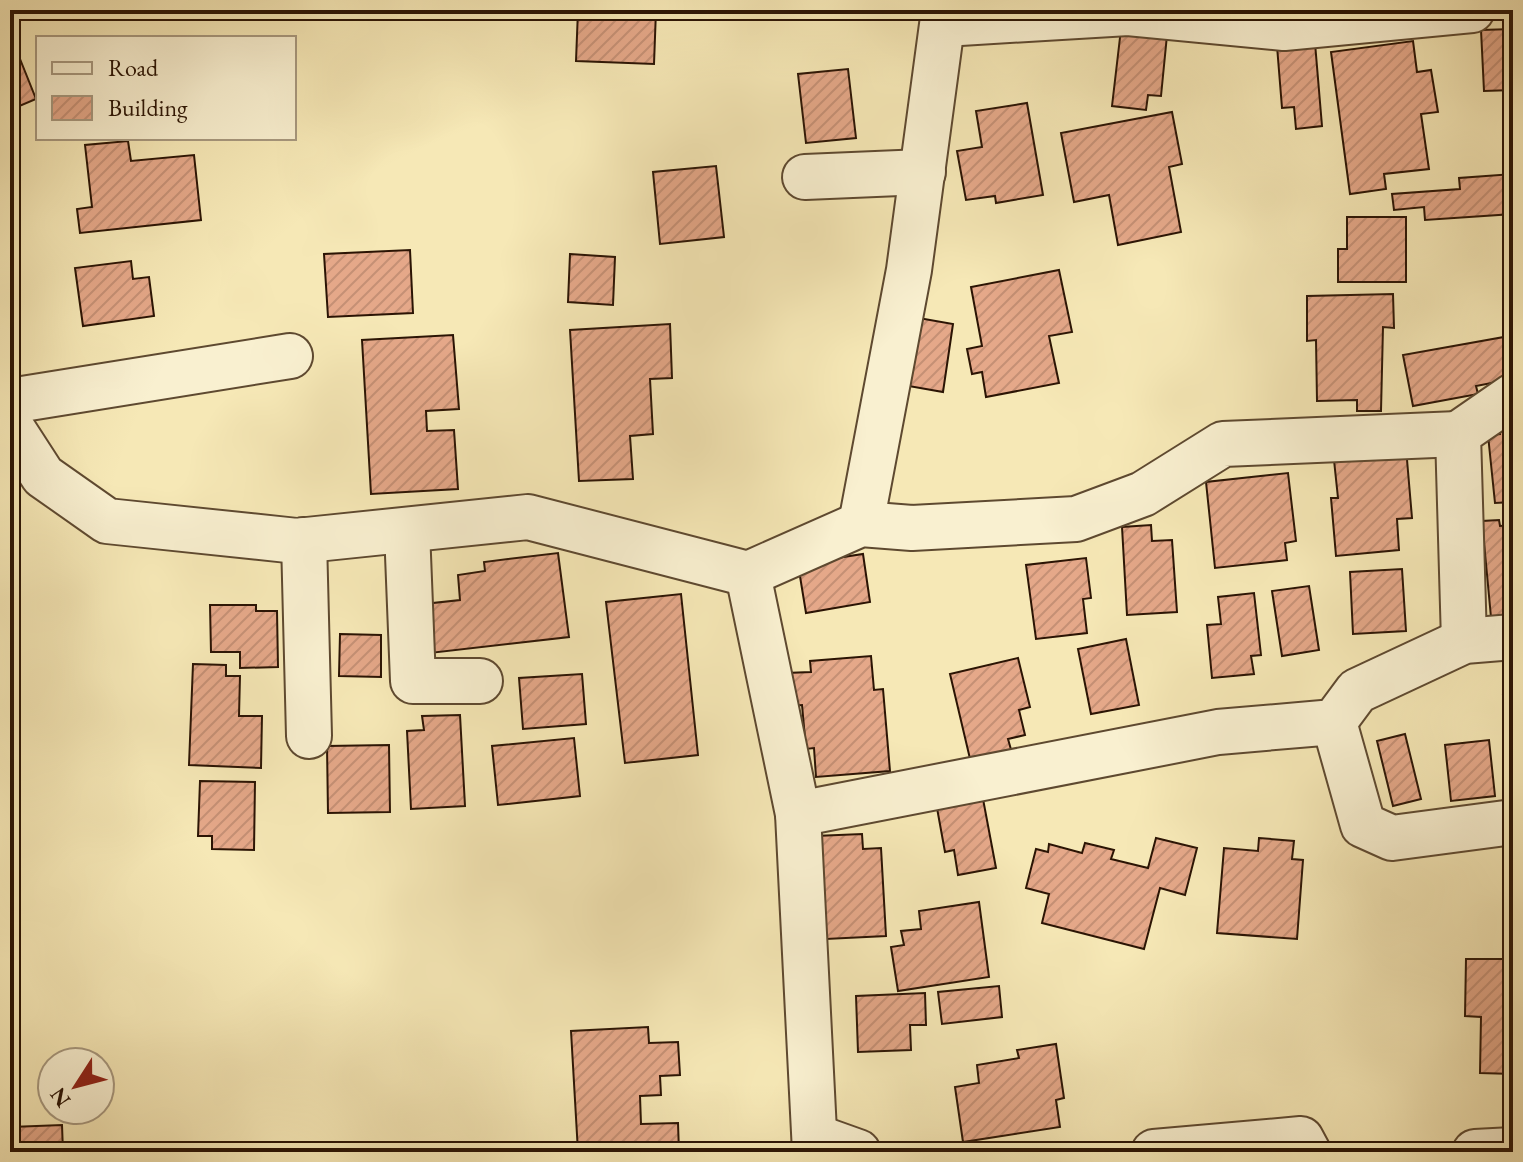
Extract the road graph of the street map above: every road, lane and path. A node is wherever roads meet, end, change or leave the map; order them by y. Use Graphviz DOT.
graph roads {
  1 [pos="1472,10"];
  2 [pos="944,17"];
  3 [pos="923,172"];
  4 [pos="805,177"];
  5 [pos="290,356"];
  6 [pos="1513,396"];
  7 [pos="10,401"];
  8 [pos="10,425"];
  9 [pos="1458,434"];
  10 [pos="861,524"];
  11 [pos="407,530"];
  12 [pos="304,540"];
  13 [pos="748,574"];
  14 [pos="1513,637"];
  15 [pos="1464,641"];
  16 [pos="480,681"];
  17 [pos="1334,722"];
  18 [pos="309,736"];
  19 [pos="798,814"];
  20 [pos="1513,822"];
  21 [pos="815,1144"];
  22 [pos="1513,1150"];
  23 [pos="858,1152"];
  24 [pos="1154,1152"];
  25 [pos="1308,1152"];
  26 [pos="1475,1152"];
  1 -- 2 [label="street"];
  2 -- 3 [label="street"];
  3 -- 4 [label="street"];
  3 -- 10 [label="street"];
  5 -- 7 [label="street"];
  6 -- 9 [label="street"];
  8 -- 12 [label="street"];
  9 -- 10 [label="street"];
  9 -- 15 [label="street"];
  10 -- 13 [label="street"];
  11 -- 12 [label="street"];
  11 -- 13 [label="street"];
  11 -- 16 [label="street"];
  12 -- 18 [label="street"];
  13 -- 19 [label="street"];
  14 -- 15 [label="street"];
  15 -- 17 [label="street"];
  17 -- 19 [label="street"];
  17 -- 20 [label="street"];
  19 -- 21 [label="street"];
  21 -- 23 [label="street"];
  22 -- 26 [label="street"];
  24 -- 25 [label="street"];
}
